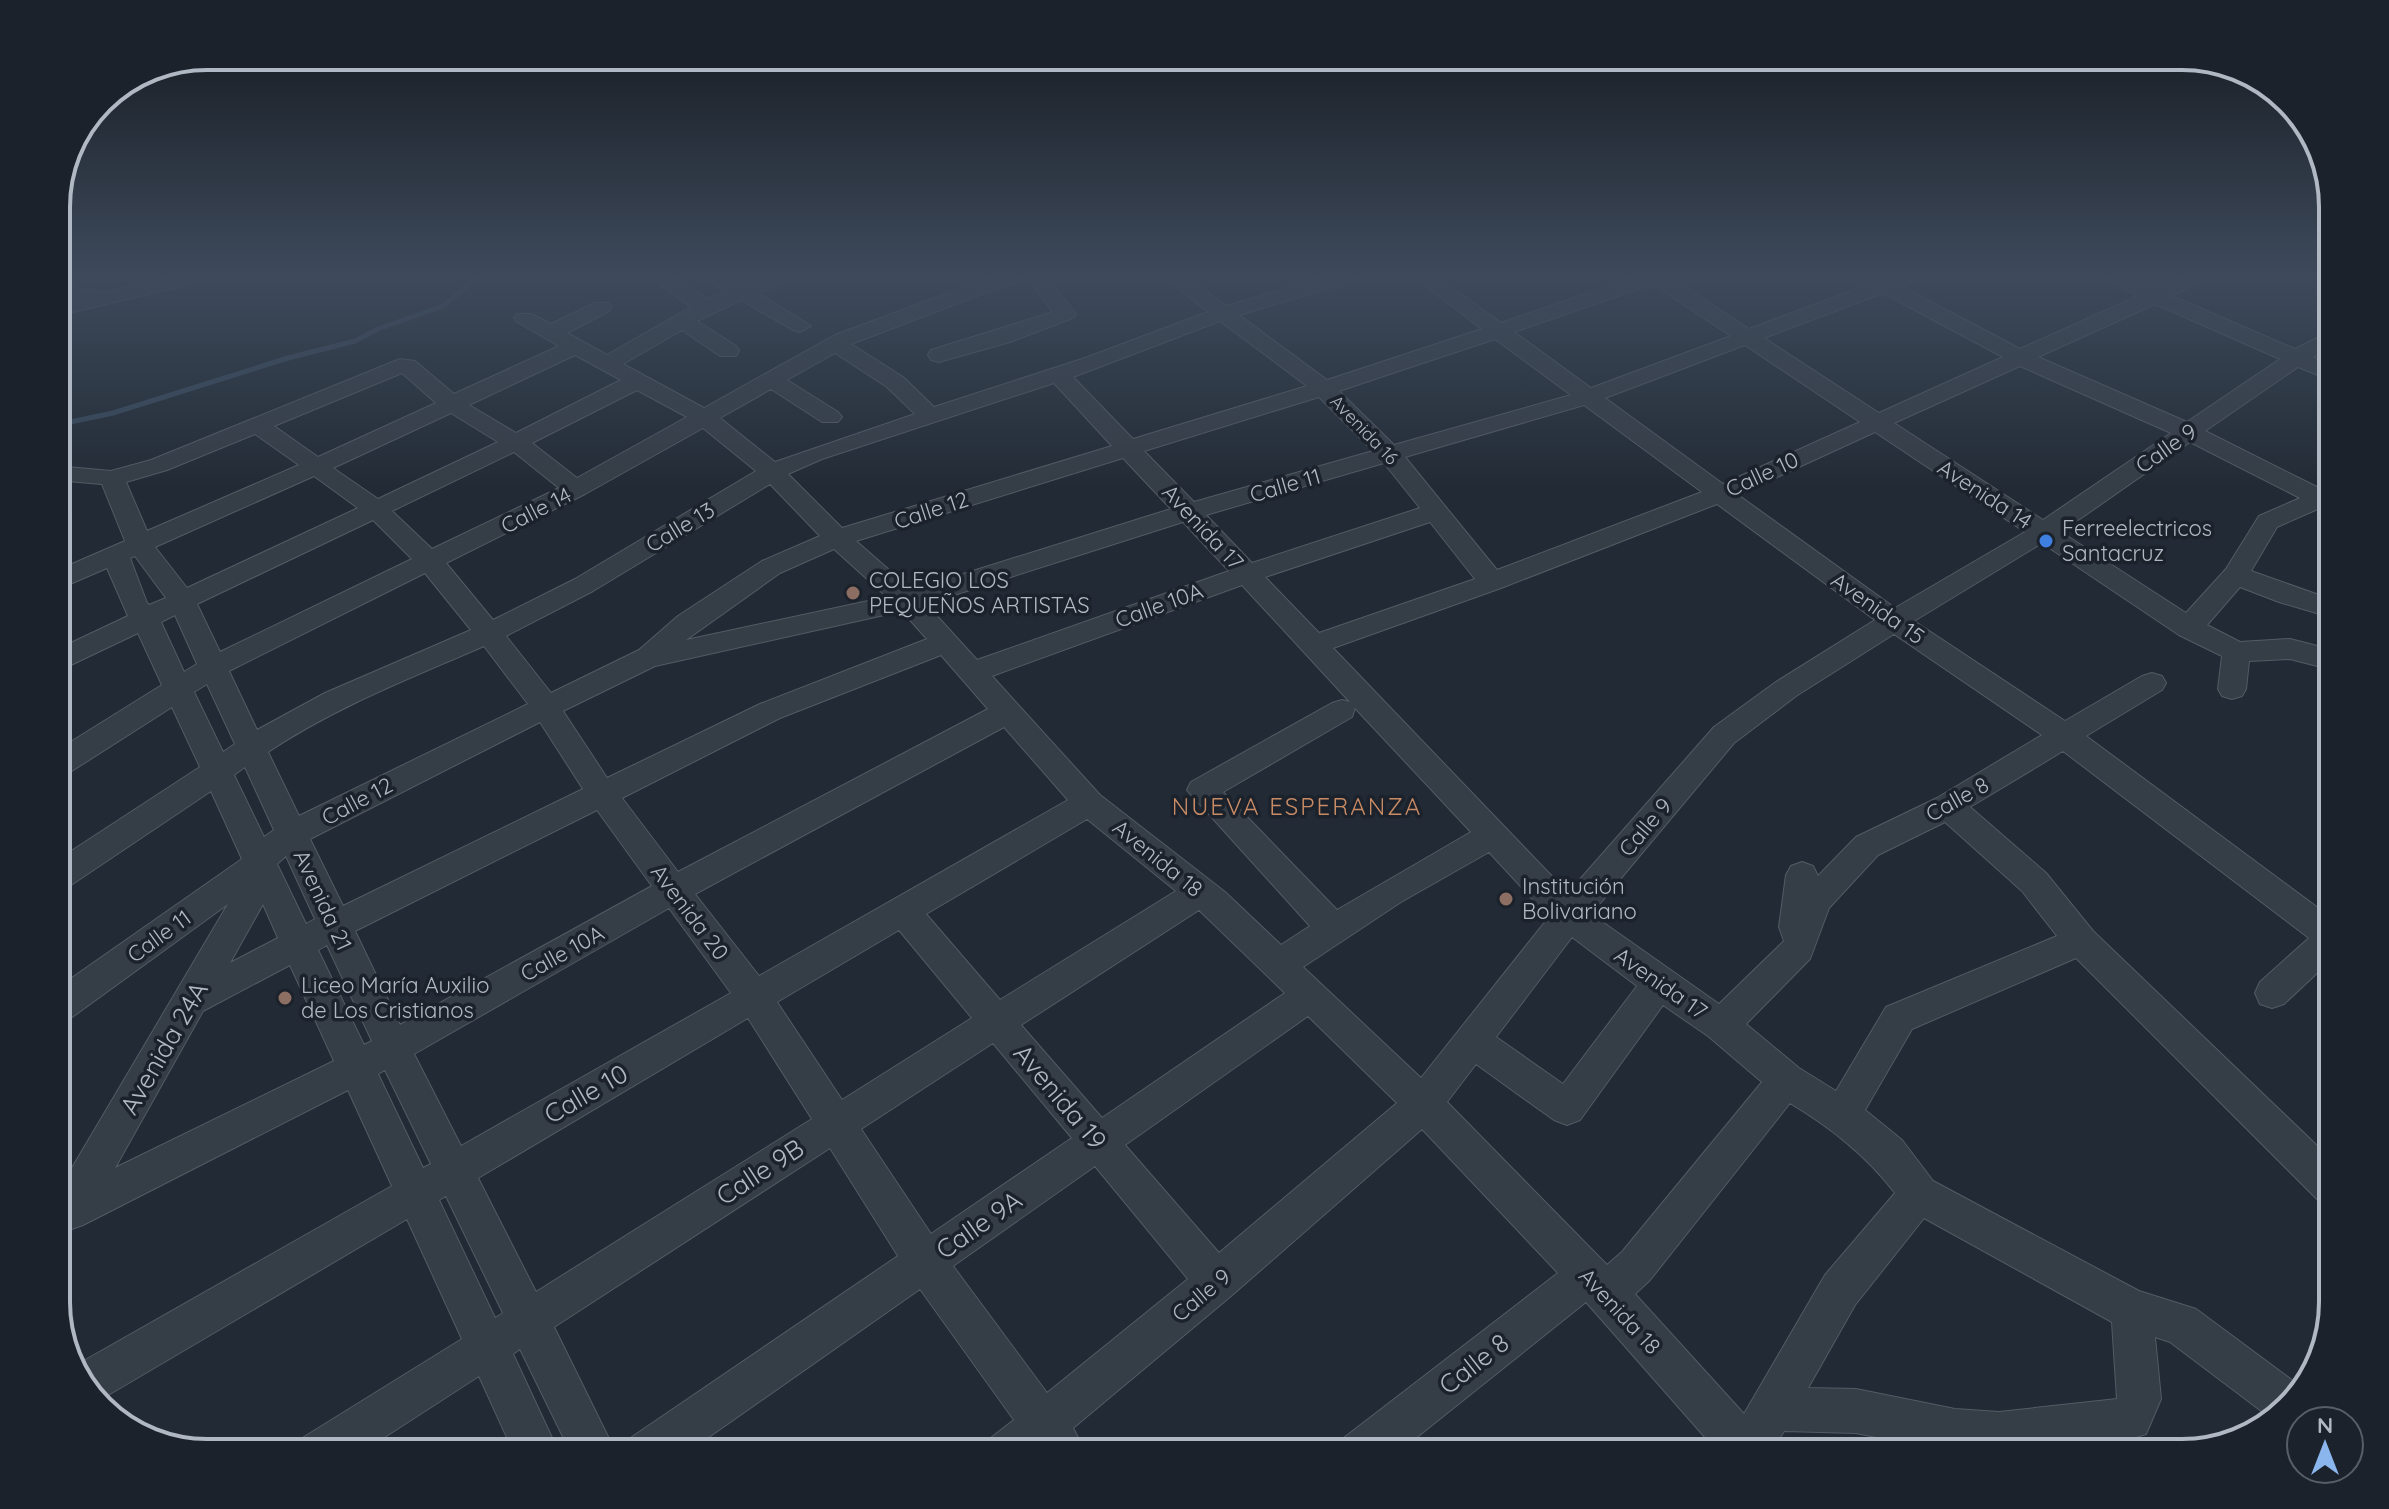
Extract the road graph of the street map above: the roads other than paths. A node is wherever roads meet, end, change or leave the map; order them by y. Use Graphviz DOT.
graph roads {
  1 [pos="638,346"];
  2 [pos="721,346"];
  3 [pos="832,346"];
  4 [pos="840,346"];
  5 [pos="966,346"];
  6 [pos="1133,346"];
  7 [pos="1268,346"];
  8 [pos="1447,346"];
  9 [pos="1519,346"];
  10 [pos="1719,346"];
  11 [pos="1762,346"];
  12 [pos="1999,346"];
  13 [pos="2042,346"];
  14 [pos="2272,346"];
  15 [pos="2315,346"];
  16 [pos="575,347"];
  17 [pos="728,351"];
  18 [pos="939,355"];
  19 [pos="2019,357"];
  20 [pos="2297,357"];
  21 [pos="607,364"];
  22 [pos="2319,367"];
  23 [pos="1058,374"];
  24 [pos="772,380"];
  25 [pos="637,381"];
  26 [pos="1322,387"];
  27 [pos="1588,397"];
  28 [pos="450,403"];
  29 [pos="930,416"];
  30 [pos="830,417"];
  31 [pos="705,418"];
  32 [pos="1874,422"];
  33 [pos="258,425"];
  34 [pos="2189,432"];
  35 [pos="517,443"];
  36 [pos="1126,447"];
  37 [pos="1391,456"];
  38 [pos="315,467"];
  39 [pos="772,472"];
  40 [pos="70,474"];
  41 [pos="112,478"];
  42 [pos="576,489"];
  43 [pos="1720,494"];
  44 [pos="2319,494"];
  45 [pos="2319,503"];
  46 [pos="377,510"];
  47 [pos="1437,511"];
  48 [pos="1188,512"];
  49 [pos="2043,532"];
  50 [pos="837,538"];
  51 [pos="127,548"];
  52 [pos="431,563"];
  53 [pos="70,574"];
  54 [pos="1247,574"];
  55 [pos="2236,575"];
  56 [pos="1492,582"];
  57 [pos="181,599"];
  58 [pos="908,601"];
  59 [pos="2319,605"];
  60 [pos="145,618"];
  61 [pos="1894,621"];
  62 [pos="2189,628"];
  63 [pos="489,633"];
  64 [pos="945,643"];
  65 [pos="1314,645"];
  66 [pos="2236,652"];
  67 [pos="70,655"];
  68 [pos="2319,656"];
  69 [pos="649,657"];
  70 [pos="213,667"];
  71 [pos="974,672"];
  72 [pos="2152,683"];
  73 [pos="178,689"];
  74 [pos="2232,689"];
  75 [pos="545,706"];
  76 [pos="1342,710"];
  77 [pos="1007,712"];
  78 [pos="2065,736"];
  79 [pos="252,749"];
  80 [pos="70,757"];
  81 [pos="216,770"];
  82 [pos="601,793"];
  83 [pos="1089,803"];
  84 [pos="1948,806"];
  85 [pos="1493,835"];
  86 [pos="293,836"];
  87 [pos="256,864"];
  88 [pos="70,869"];
  89 [pos="1802,875"];
  90 [pos="673,890"];
  91 [pos="1200,892"];
  92 [pos="903,911"];
  93 [pos="1569,916"];
  94 [pos="335,925"];
  95 [pos="2319,927"];
  96 [pos="1334,929"];
  97 [pos="2081,941"];
  98 [pos="298,944"];
  99 [pos="1798,949"];
  100 [pos="2319,951"];
  101 [pos="1278,965"];
  102 [pos="1659,983"];
  103 [pos="2272,993"];
  104 [pos="1309,996"];
  105 [pos="754,997"];
  106 [pos="70,999"];
  107 [pos="192,1000"];
  108 [pos="996,1021"];
  109 [pos="1721,1025"];
  110 [pos="1472,1041"];
  111 [pos="393,1048"];
  112 [pos="356,1068"];
  113 [pos="1786,1080"];
  114 [pos="1423,1104"];
  115 [pos="1842,1115"];
  116 [pos="837,1123"];
  117 [pos="1098,1142"];
  118 [pos="454,1171"];
  119 [pos="2319,1174"];
  120 [pos="415,1193"];
  121 [pos="1919,1194"];
  122 [pos="70,1202"];
  123 [pos="70,1211"];
  124 [pos="925,1262"];
  125 [pos="1217,1282"];
  126 [pos="1597,1285"];
  127 [pos="2132,1310"];
  128 [pos="529,1321"];
  129 [pos="488,1347"];
  130 [pos="94,1379"];
  131 [pos="2279,1398"];
  132 [pos="1773,1409"];
  133 [pos="342,1439"];
  134 [pos="531,1439"];
  135 [pos="587,1439"];
  136 [pos="668,1439"];
  137 [pos="1053,1439"];
  138 [pos="1381,1439"];
  139 [pos="1734,1439"];
  140 [pos="1754,1439"];
  141 [pos="1953,1439"];
  142 [pos="1976,1439"];
  143 [pos="2073,1439"];
  144 [pos="2090,1439"];
  1 -- 21 [label="street"];
  2 -- 17 [label="street"];
  3 -- 24 [label="street, Calle 14"];
  4 -- 29 [label="street"];
  5 -- 18 [label="street"];
  6 -- 23 [label="street, Calle 13"];
  7 -- 26 [label="street, Avenida 16"];
  8 -- 26 [label="street, Calle 12"];
  9 -- 27 [label="street, Avenida 15"];
  10 -- 27 [label="street, Calle 11"];
  11 -- 32 [label="street, Avenida 14"];
  12 -- 19 [label="street"];
  13 -- 19 [label="street, Calle 10"];
  14 -- 20 [label="street"];
  15 -- 20 [label="street, Calle 9"];
  16 -- 21 [label="street, Avenida 18"];
  16 -- 28 [label="street"];
  19 -- 32 [label="street, Calle 10"];
  19 -- 34 [label="street"];
  20 -- 22 [label="street"];
  20 -- 34 [label="street, Calle 9"];
  21 -- 25 [label="street, Avenida 18"];
  23 -- 29 [label="street, Calle 13"];
  23 -- 36 [label="street, Avenida 17"];
  24 -- 30 [label="street"];
  24 -- 31 [label="street, Calle 14"];
  25 -- 31 [label="street, Avenida 18"];
  25 -- 35 [label="street"];
  26 -- 36 [label="street, Calle 12"];
  26 -- 37 [label="street, Avenida 16"];
  27 -- 37 [label="street, Calle 11"];
  27 -- 43 [label="street, Avenida 15"];
  28 -- 33 [label="street"];
  28 -- 35 [label="street"];
  28 -- 38 [label="street"];
  29 -- 39 [label="street, Calle 13"];
  31 -- 39 [label="street, Avenida 18"];
  31 -- 42 [label="street, Calle 14"];
  32 -- 43 [label="street, Calle 10"];
  32 -- 49 [label="street, Avenida 14"];
  33 -- 38 [label="street, Avenida 20"];
  33 -- 41 [label="street"];
  34 -- 44 [label="street"];
  34 -- 49 [label="street, Calle 9"];
  35 -- 42 [label="street"];
  35 -- 46 [label="street"];
  36 -- 48 [label="street, Avenida 17"];
  36 -- 50 [label="street, Calle 12"];
  37 -- 47 [label="street, Avenida 16"];
  37 -- 48 [label="street, Calle 11"];
  38 -- 46 [label="street, Avenida 20"];
  38 -- 51 [label="street"];
  39 -- 50 [label="street, Avenida 18"];
  39 -- 63 [label="street, Calle 13"];
  40 -- 41 [label="street"];
  41 -- 51 [label="street, Avenida 21"];
  42 -- 52 [label="street, Calle 14"];
  43 -- 56 [label="street, Calle 10"];
  43 -- 61 [label="street, Avenida 15"];
  45 -- 55 [label="street"];
  46 -- 52 [label="street, Avenida 20"];
  46 -- 57 [label="street"];
  47 -- 54 [label="street, Calle 10A"];
  47 -- 56 [label="street, Avenida 16"];
  48 -- 54 [label="street, Avenida 17"];
  48 -- 58 [label="street, Calle 11"];
  49 -- 61 [label="street, Calle 9"];
  49 -- 62 [label="street, Avenida 14"];
  50 -- 58 [label="street, Avenida 18"];
  50 -- 69 [label="street, Calle 12"];
  51 -- 53 [label="street"];
  51 -- 57 [label="street, Avenida 21"];
  51 -- 60 [label="street, Avenida 21"];
  52 -- 63 [label="street, Avenida 20"];
  52 -- 70 [label="street, Calle 14"];
  54 -- 65 [label="street, Avenida 17"];
  54 -- 71 [label="street, Calle 10A"];
  55 -- 59 [label="street"];
  55 -- 62 [label="street"];
  56 -- 65 [label="street, Calle 10"];
  57 -- 60 [label="street"];
  57 -- 70 [label="street, Avenida 21"];
  58 -- 64 [label="street, Avenida 18"];
  58 -- 69 [label="street, Calle 11"];
  60 -- 67 [label="street"];
  60 -- 73 [label="street, Avenida 21"];
  61 -- 78 [label="street, Avenida 15"];
  61 -- 93 [label="street, Calle 9"];
  62 -- 66 [label="street, Avenida 14"];
  63 -- 75 [label="street, Avenida 20"];
  63 -- 79 [label="street, Calle 13"];
  64 -- 71 [label="street, Avenida 18"];
  64 -- 82 [label="street"];
  65 -- 85 [label="street, Avenida 17"];
  66 -- 68 [label="street"];
  66 -- 74 [label="street"];
  69 -- 75 [label="street, Calle 12"];
  70 -- 73 [label="street, Calle 14"];
  70 -- 79 [label="street, Avenida 21"];
  71 -- 77 [label="street, Avenida 18"];
  72 -- 78 [label="street, Calle 8"];
  73 -- 80 [label="street, Calle 14"];
  73 -- 81 [label="street, Avenida 21"];
  75 -- 82 [label="street, Avenida 20"];
  75 -- 86 [label="street, Calle 12"];
  76 -- 96 [label="street"];
  77 -- 83 [label="street, Avenida 18"];
  77 -- 90 [label="street, Calle 10A"];
  78 -- 84 [label="street, Calle 8"];
  78 -- 95 [label="street, Avenida 15"];
  79 -- 81 [label="street, Calle 13"];
  79 -- 86 [label="street, Avenida 21"];
  81 -- 87 [label="street, Avenida 21"];
  81 -- 88 [label="street, Calle 13"];
  82 -- 90 [label="street, Avenida 20"];
  82 -- 94 [label="street"];
  83 -- 91 [label="street, Avenida 18"];
  83 -- 92 [label="street, Calle 10"];
  84 -- 97 [label="street"];
  84 -- 99 [label="street, Calle 8"];
  85 -- 93 [label="street, Avenida 17"];
  85 -- 96 [label="street"];
  86 -- 87 [label="street, Calle 12"];
  86 -- 94 [label="street, Avenida 21"];
  87 -- 98 [label="street, Avenida 21"];
  87 -- 106 [label="street, Calle 11"];
  87 -- 107 [label="street, Avenida 24A"];
  89 -- 99 [label="street"];
  90 -- 105 [label="street, Avenida 20"];
  90 -- 111 [label="street, Calle 10A"];
  91 -- 101 [label="street, Avenida 18"];
  91 -- 108 [label="street, Calle 9B"];
  92 -- 105 [label="street, Calle 10"];
  92 -- 108 [label="street, Avenida 19"];
  93 -- 102 [label="street, Avenida 17"];
  93 -- 110 [label="street, Calle 9"];
  94 -- 98 [label="street"];
  94 -- 111 [label="street, Avenida 21"];
  96 -- 101 [label="street"];
  97 -- 115 [label="street"];
  97 -- 119 [label="street"];
  98 -- 107 [label="street"];
  98 -- 112 [label="street, Avenida 21"];
  99 -- 109 [label="street, Calle 8"];
  100 -- 103 [label="street"];
  101 -- 104 [label="street, Avenida 18"];
  102 -- 109 [label="street, Avenida 17"];
  102 -- 110 [label="street"];
  104 -- 114 [label="street, Avenida 18"];
  104 -- 117 [label="street, Calle 9A"];
  105 -- 116 [label="street, Avenida 20"];
  105 -- 118 [label="street, Calle 10"];
  107 -- 122 [label="street, Avenida 24A"];
  108 -- 116 [label="street, Calle 9B"];
  108 -- 117 [label="street, Avenida 19"];
  109 -- 113 [label="street, Avenida 17"];
  110 -- 114 [label="street, Calle 9"];
  111 -- 112 [label="street, Calle 10A"];
  111 -- 118 [label="street, Avenida 21"];
  112 -- 120 [label="street, Avenida 21"];
  112 -- 123 [label="street, Calle 10A"];
  113 -- 115 [label="street, Avenida 17"];
  113 -- 126 [label="street, Calle 8"];
  114 -- 125 [label="street, Calle 9"];
  114 -- 126 [label="street, Avenida 18"];
  115 -- 121 [label="street, Avenida 17"];
  116 -- 124 [label="street, Avenida 20"];
  116 -- 128 [label="street, Calle 9B"];
  117 -- 124 [label="street, Calle 9A"];
  117 -- 125 [label="street, Avenida 19"];
  118 -- 120 [label="street, Calle 10"];
  118 -- 128 [label="street, Avenida 21"];
  120 -- 129 [label="street, Avenida 21"];
  120 -- 130 [label="street, Calle 10"];
  121 -- 127 [label="street, Avenida 17"];
  121 -- 132 [label="street"];
  124 -- 136 [label="street, Calle 9A"];
  124 -- 137 [label="street, Avenida 20"];
  125 -- 137 [label="street, Calle 9"];
  126 -- 138 [label="street, Calle 8"];
  126 -- 139 [label="street, Avenida 18"];
  127 -- 131 [label="street, Avenida 17"];
  127 -- 144 [label="street"];
  128 -- 129 [label="street, Calle 9B"];
  128 -- 135 [label="street, Avenida 21"];
  129 -- 133 [label="street, Calle 9B"];
  129 -- 134 [label="street, Avenida 21"];
  132 -- 140 [label="street"];
  132 -- 141 [label="street"];
  142 -- 143 [label="street"];
}
